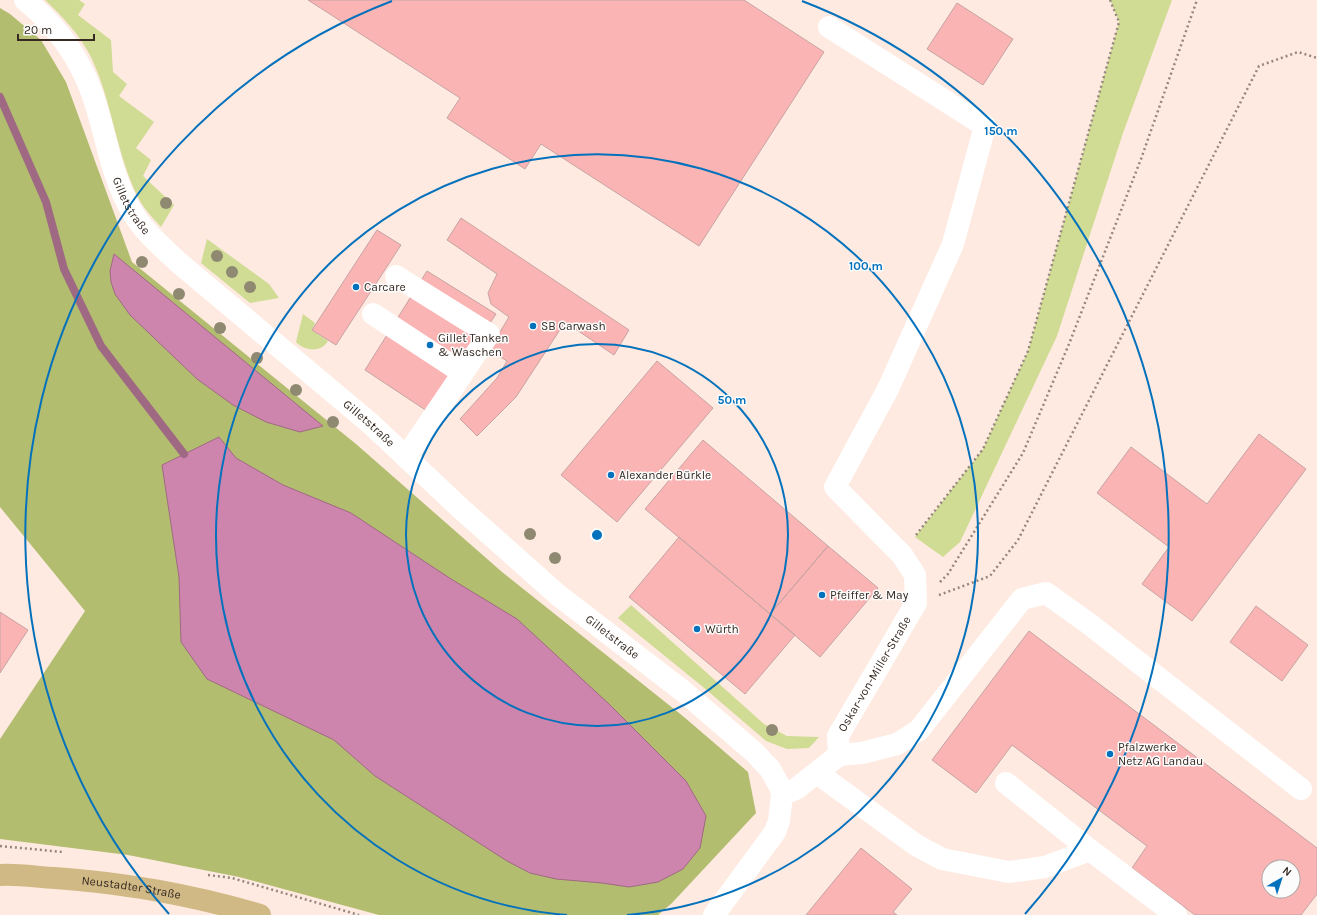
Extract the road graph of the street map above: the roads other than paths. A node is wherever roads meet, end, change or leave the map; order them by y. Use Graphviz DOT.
graph roads {
  1 [pos="25,0"];
  2 [pos="829,27"];
  3 [pos="396,276"];
  4 [pos="373,314"];
  5 [pos="463,373"];
  6 [pos="406,457"];
  7 [pos="839,755"];
  8 [pos="818,773"];
  9 [pos="1006,783"];
  10 [pos="1301,789"];
  11 [pos="782,795"];
  12 [pos="1090,850"];
  13 [pos="0,875"];
  14 [pos="260,915"];
  15 [pos="714,915"];
  16 [pos="1176,915"];
  1 -- 6 [label="street, Gilletstraße"];
  2 -- 7 [label="street, Oskar-von-Miller-Straße"];
  3 -- 5 [label="street"];
  4 -- 5 [label="street"];
  5 -- 6 [label="street"];
  6 -- 11 [label="street, Gilletstraße"];
  7 -- 8 [label="street"];
  7 -- 10 [label="street"];
  8 -- 11 [label="street"];
  8 -- 12 [label="street"];
  9 -- 12 [label="street"];
  11 -- 15 [label="street"];
  12 -- 16 [label="street"];
  13 -- 14 [label="main road, Neustadter Straße"];
}
